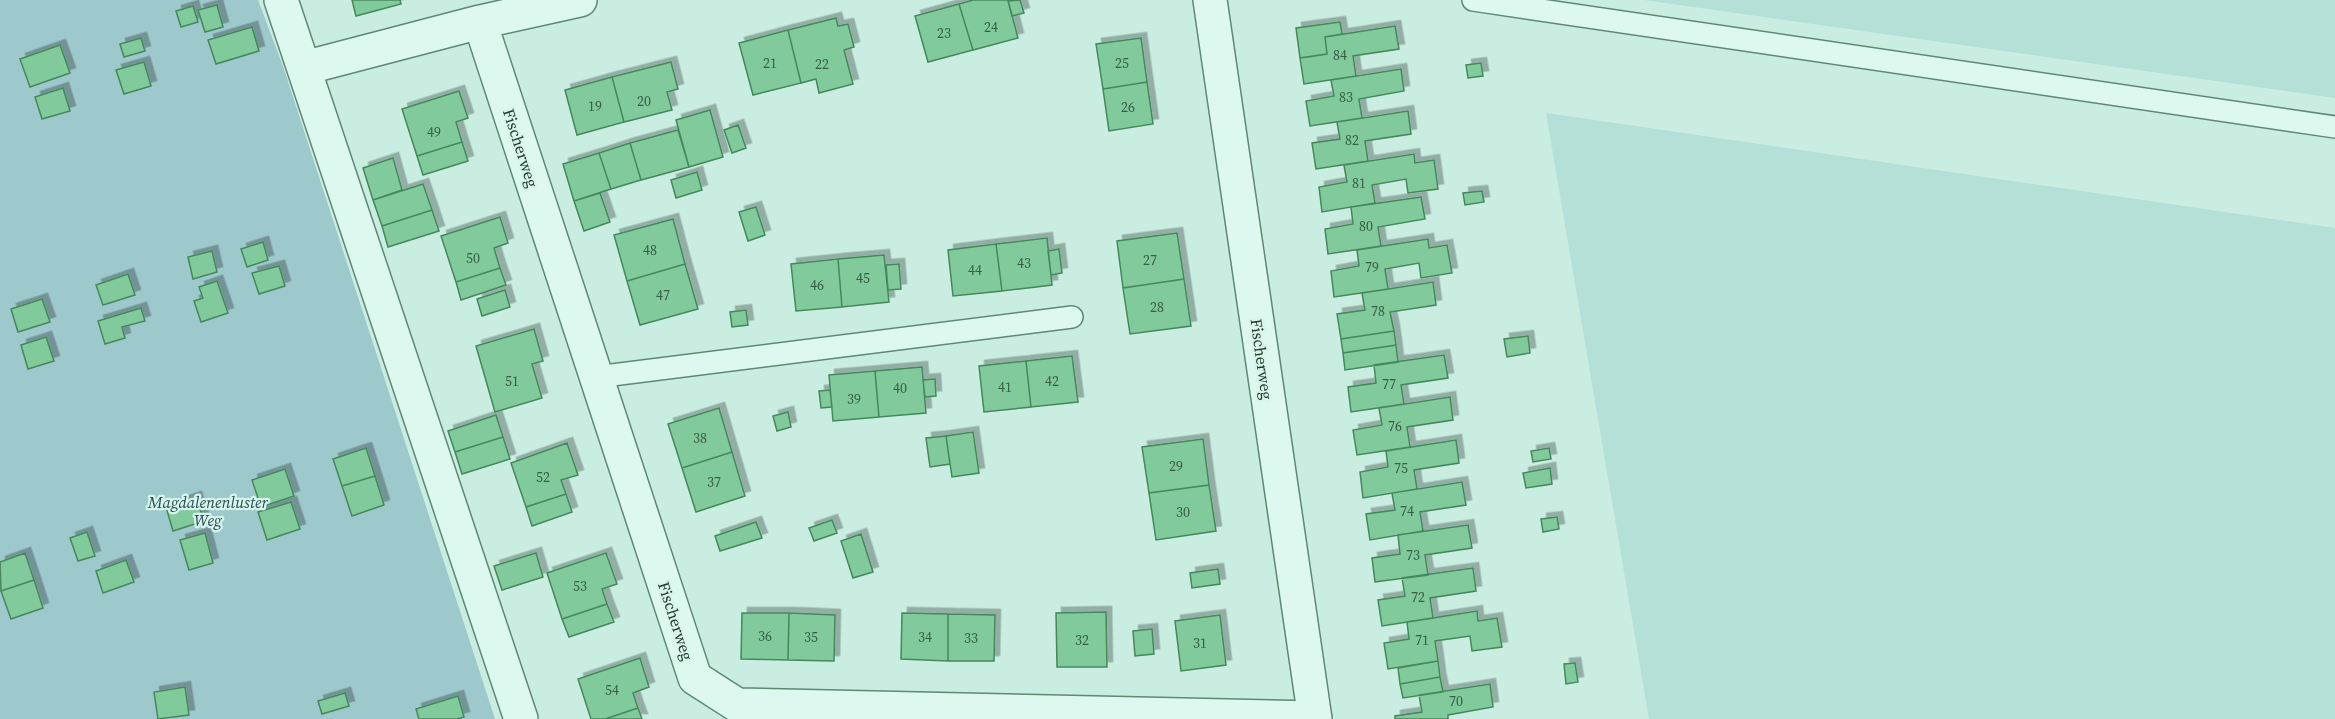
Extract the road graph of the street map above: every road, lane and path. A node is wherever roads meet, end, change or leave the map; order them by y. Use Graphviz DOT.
graph roads {
  1 [pos="281,0"];
  2 [pos="580,0"];
  3 [pos="1210,0"];
  4 [pos="1473,0"];
  5 [pos="480,22"];
  6 [pos="304,68"];
  7 [pos="2335,127"];
  8 [pos="1072,317"];
  9 [pos="596,377"];
  10 [pos="1315,718"];
  11 [pos="521,719"];
  1 -- 6 [label="street"];
  2 -- 5 [label="street"];
  3 -- 10 [label="street, Fischerweg"];
  4 -- 7 [label="lane"];
  5 -- 6 [label="street"];
  5 -- 9 [label="street, Fischerweg"];
  6 -- 11 [label="street"];
  8 -- 9 [label="lane"];
  9 -- 10 [label="street, Fischerweg"];
}
